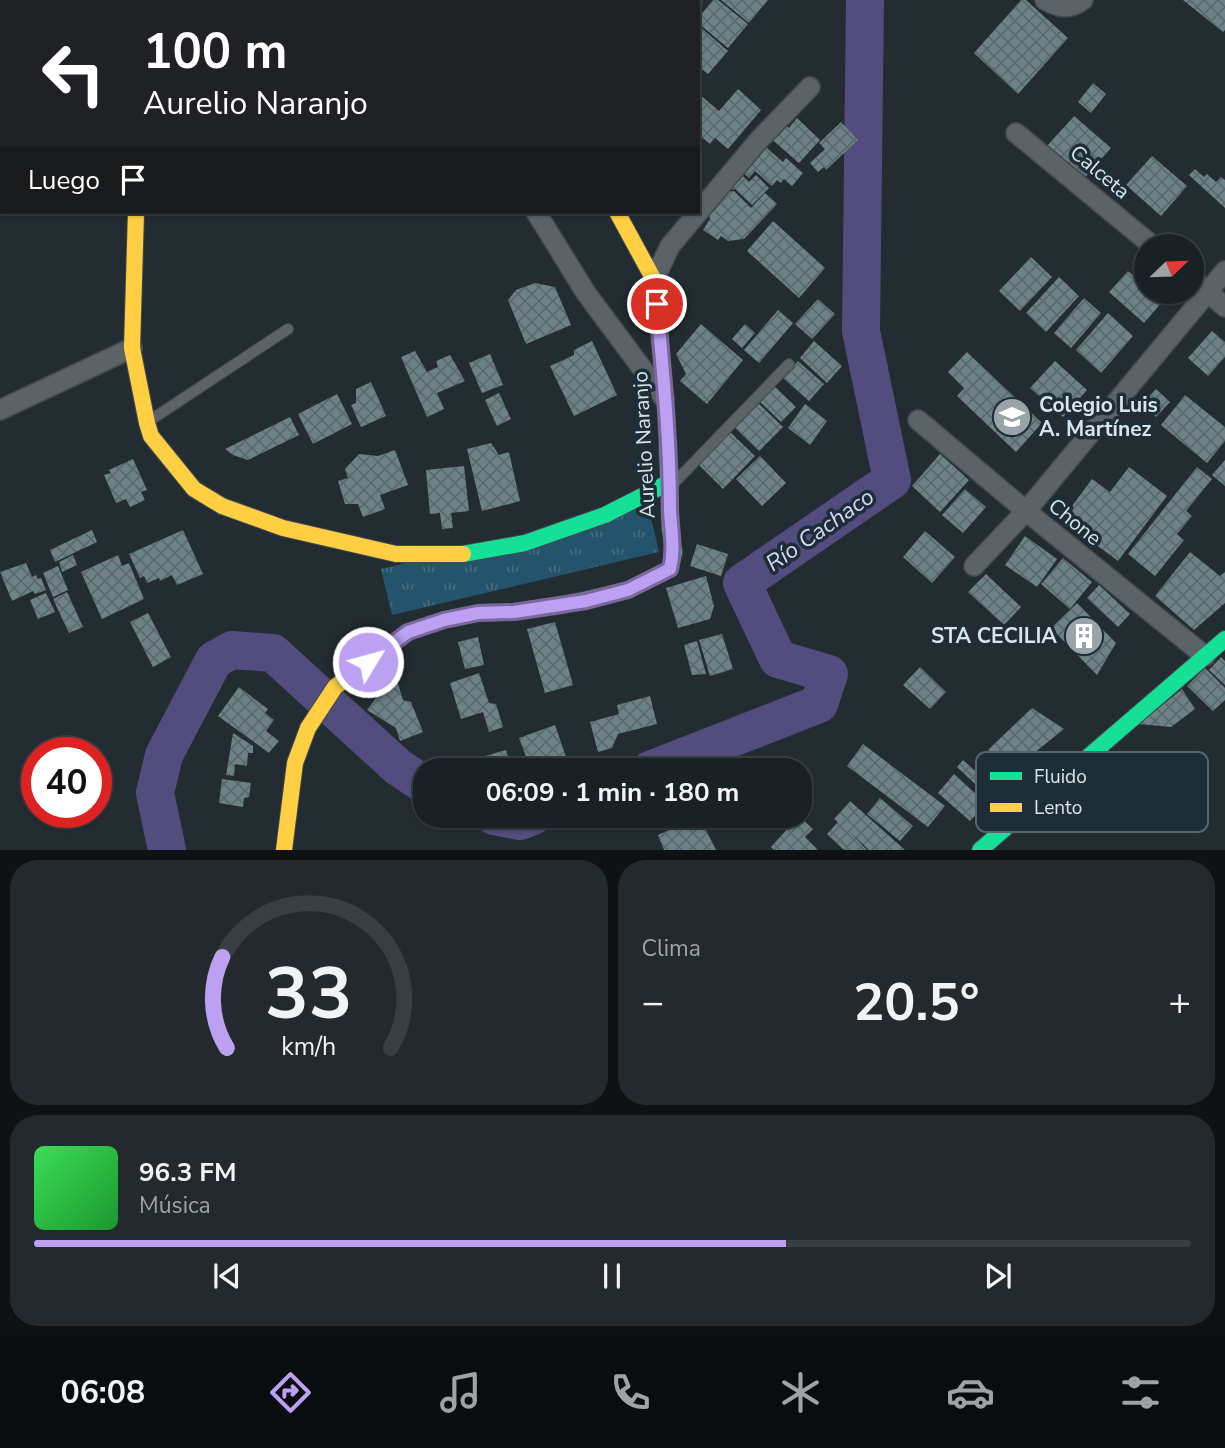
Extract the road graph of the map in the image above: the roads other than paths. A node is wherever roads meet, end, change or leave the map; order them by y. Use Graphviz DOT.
graph roads {
  1 [pos="1045,0"];
  2 [pos="1083,0"];
  3 [pos="810,87"];
  4 [pos="1016,132"];
  5 [pos="700,210"];
  6 [pos="136,214"];
  7 [pos="537,214"];
  8 [pos="618,214"];
  9 [pos="697,214"];
  10 [pos="1138,234"];
  11 [pos="1225,271"];
  12 [pos="654,280"];
  13 [pos="1204,288"];
  14 [pos="1208,292"];
  15 [pos="1225,307"];
  16 [pos="288,329"];
  17 [pos="132,348"];
  18 [pos="789,364"];
  19 [pos="666,400"];
  20 [pos="0,410"];
  21 [pos="918,420"];
  22 [pos="146,423"];
  23 [pos="670,485"];
  24 [pos="1026,511"];
  25 [pos="974,566"];
  26 [pos="1225,639"];
  27 [pos="1205,656"];
  28 [pos="1093,752"];
  29 [pos="1000,832"];
  30 [pos="284,849"];
  31 [pos="980,849"];
  1 -- 2 [label="street"];
  3 -- 5 [label="street"];
  4 -- 10 [label="street, Calceta"];
  6 -- 17 [label="street"];
  7 -- 19 [label="street"];
  8 -- 12 [label="street, Aurelio Naranjo"];
  9 -- 12 [label="street"];
  11 -- 14 [label="street"];
  12 -- 19 [label="street, Aurelio Naranjo"];
  13 -- 14 [label="street"];
  14 -- 15 [label="street"];
  14 -- 24 [label="street"];
  16 -- 22 [label="lane"];
  17 -- 20 [label="street"];
  17 -- 22 [label="street"];
  18 -- 23 [label="lane"];
  19 -- 23 [label="street, Aurelio Naranjo"];
  21 -- 24 [label="street, Chone"];
  22 -- 23 [label="street"];
  23 -- 30 [label="street, Aurelio Naranjo"];
  24 -- 25 [label="street"];
  24 -- 27 [label="street, Chone"];
  26 -- 27 [label="street"];
  27 -- 28 [label="street"];
  29 -- 31 [label="street"];
}
